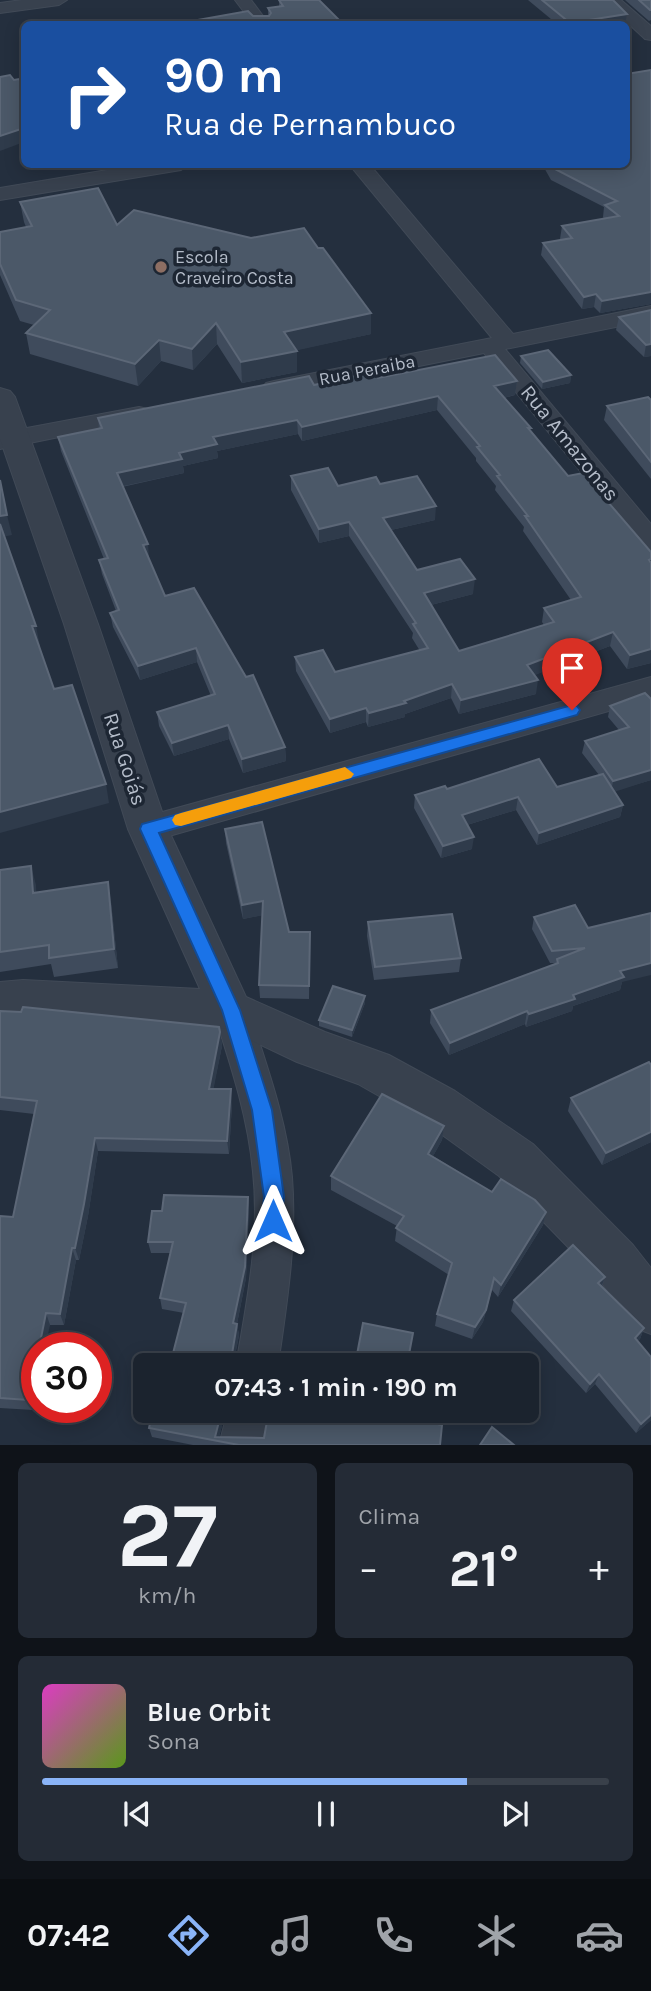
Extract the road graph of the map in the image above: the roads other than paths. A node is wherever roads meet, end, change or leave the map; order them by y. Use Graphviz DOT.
graph roads {
  1 [pos="59,0"];
  2 [pos="243,0"];
  3 [pos="611,0"];
  4 [pos="0,8"];
  5 [pos="259,21"];
  6 [pos="651,35"];
  7 [pos="157,168"];
  8 [pos="361,168"];
  9 [pos="0,194"];
  10 [pos="651,313"];
  11 [pos="498,343"];
  12 [pos="246,394"];
  13 [pos="0,397"];
  14 [pos="164,409"];
  15 [pos="8,439"];
  16 [pos="651,541"];
  17 [pos="651,688"];
  18 [pos="148,829"];
  19 [pos="0,1002"];
  20 [pos="231,1010"];
  21 [pos="651,1309"];
  22 [pos="259,1353"];
  23 [pos="246,1423"];
  24 [pos="240,1445"];
  1 -- 4 [label="street"];
  2 -- 5 [label="street"];
  3 -- 6 [label="street"];
  7 -- 9 [label="street"];
  8 -- 11 [label="street, Rua Amazonas"];
  10 -- 11 [label="street, Rua Peraiba"];
  11 -- 12 [label="street, Rua Peraiba"];
  11 -- 16 [label="street, Rua Amazonas"];
  13 -- 15 [label="street, Rua Goiás"];
  14 -- 15 [label="street"];
  15 -- 18 [label="street, Rua Goiás"];
  17 -- 18 [label="street"];
  18 -- 20 [label="street, Rua Goiás"];
  19 -- 20 [label="street"];
  20 -- 21 [label="street"];
  20 -- 22 [label="street, Rua Goiás"];
  23 -- 24 [label="street"];
}
